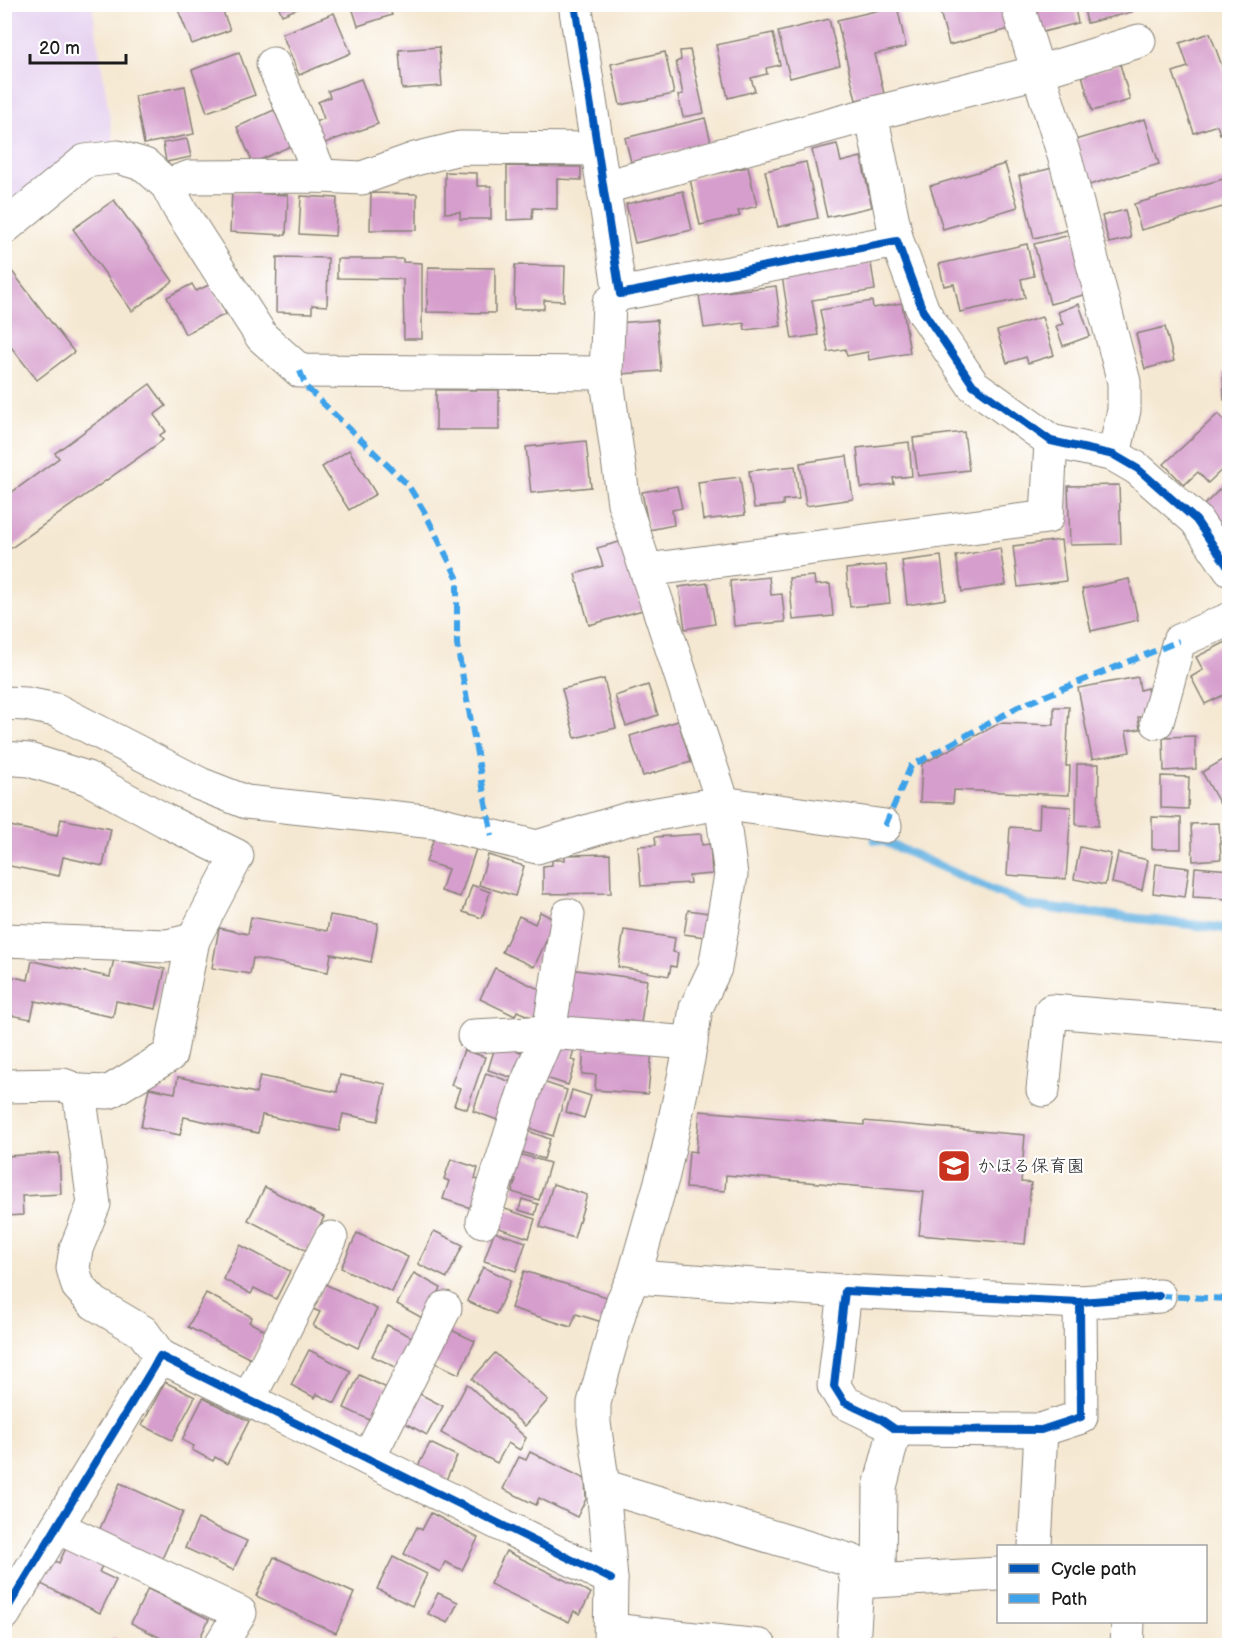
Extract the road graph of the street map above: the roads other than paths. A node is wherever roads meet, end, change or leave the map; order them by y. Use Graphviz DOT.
graph roads {
  1 [pos="576,4"];
  2 [pos="1017,4"];
  3 [pos="1139,42"];
  4 [pos="273,64"];
  5 [pos="1038,72"];
  6 [pos="871,114"];
  7 [pos="597,149"];
  8 [pos="321,176"];
  9 [pos="167,185"];
  10 [pos="605,187"];
  11 [pos="4,228"];
  12 [pos="897,241"];
  13 [pos="620,294"];
  14 [pos="606,373"];
  15 [pos="1051,441"];
  16 [pos="1114,455"];
  17 [pos="646,570"];
  18 [pos="1230,570"];
  19 [pos="1230,619"];
  20 [pos="4,703"];
  21 [pos="1157,722"];
  22 [pos="4,758"];
  23 [pos="721,803"];
  24 [pos="885,826"];
  25 [pos="568,915"];
  26 [pos="4,940"];
  27 [pos="193,940"];
  28 [pos="1230,1026"];
  29 [pos="549,1032"];
  30 [pos="474,1036"];
  31 [pos="691,1043"];
  32 [pos="4,1086"];
  33 [pos="1043,1090"];
  34 [pos="79,1091"];
  35 [pos="483,1221"];
  36 [pos="331,1238"];
  37 [pos="634,1276"];
  38 [pos="845,1291"];
  39 [pos="1160,1296"];
  40 [pos="1080,1302"];
  41 [pos="445,1308"];
  42 [pos="160,1356"];
  43 [pos="248,1400"];
  44 [pos="895,1429"];
  45 [pos="1041,1430"];
  46 [pos="368,1459"];
  47 [pos="603,1486"];
  48 [pos="57,1527"];
  49 [pos="1035,1545"];
  50 [pos="997,1574"];
  51 [pos="610,1579"];
  52 [pos="868,1580"];
  53 [pos="4,1614"];
  54 [pos="1128,1623"];
  55 [pos="610,1638"];
  56 [pos="220,1646"];
  57 [pos="760,1646"];
  58 [pos="853,1646"];
  59 [pos="1127,1646"];
  1 -- 7 [label="street"];
  2 -- 5 [label="street"];
  3 -- 5 [label="street"];
  4 -- 8 [label="street"];
  5 -- 6 [label="street"];
  5 -- 16 [label="street"];
  6 -- 10 [label="street"];
  6 -- 12 [label="street"];
  7 -- 8 [label="street"];
  7 -- 10 [label="street"];
  8 -- 9 [label="street"];
  9 -- 11 [label="street"];
  9 -- 14 [label="street"];
  10 -- 13 [label="street"];
  12 -- 13 [label="street"];
  12 -- 15 [label="street"];
  13 -- 14 [label="street"];
  14 -- 17 [label="street"];
  15 -- 16 [label="street"];
  15 -- 17 [label="street"];
  16 -- 18 [label="street"];
  17 -- 23 [label="street"];
  19 -- 21 [label="street"];
  20 -- 23 [label="street"];
  22 -- 27 [label="street"];
  23 -- 24 [label="street"];
  23 -- 31 [label="street"];
  25 -- 29 [label="street"];
  26 -- 27 [label="street"];
  27 -- 34 [label="street"];
  28 -- 33 [label="street"];
  29 -- 30 [label="street"];
  29 -- 31 [label="street"];
  29 -- 35 [label="street"];
  31 -- 37 [label="street"];
  32 -- 34 [label="street"];
  34 -- 42 [label="street"];
  36 -- 43 [label="street"];
  37 -- 38 [label="street"];
  37 -- 47 [label="street"];
  38 -- 40 [label="street"];
  38 -- 44 [label="street"];
  39 -- 40 [label="street"];
  40 -- 45 [label="street"];
  41 -- 46 [label="street"];
  42 -- 43 [label="street"];
  42 -- 48 [label="street"];
  43 -- 46 [label="street"];
  44 -- 45 [label="street"];
  44 -- 52 [label="street"];
  45 -- 49 [label="street"];
  46 -- 51 [label="street"];
  47 -- 51 [label="street"];
  47 -- 52 [label="street"];
  48 -- 53 [label="street"];
  48 -- 56 [label="street"];
  50 -- 52 [label="street"];
  51 -- 55 [label="street"];
  52 -- 58 [label="street"];
  54 -- 59 [label="street"];
  55 -- 57 [label="street"];
}
